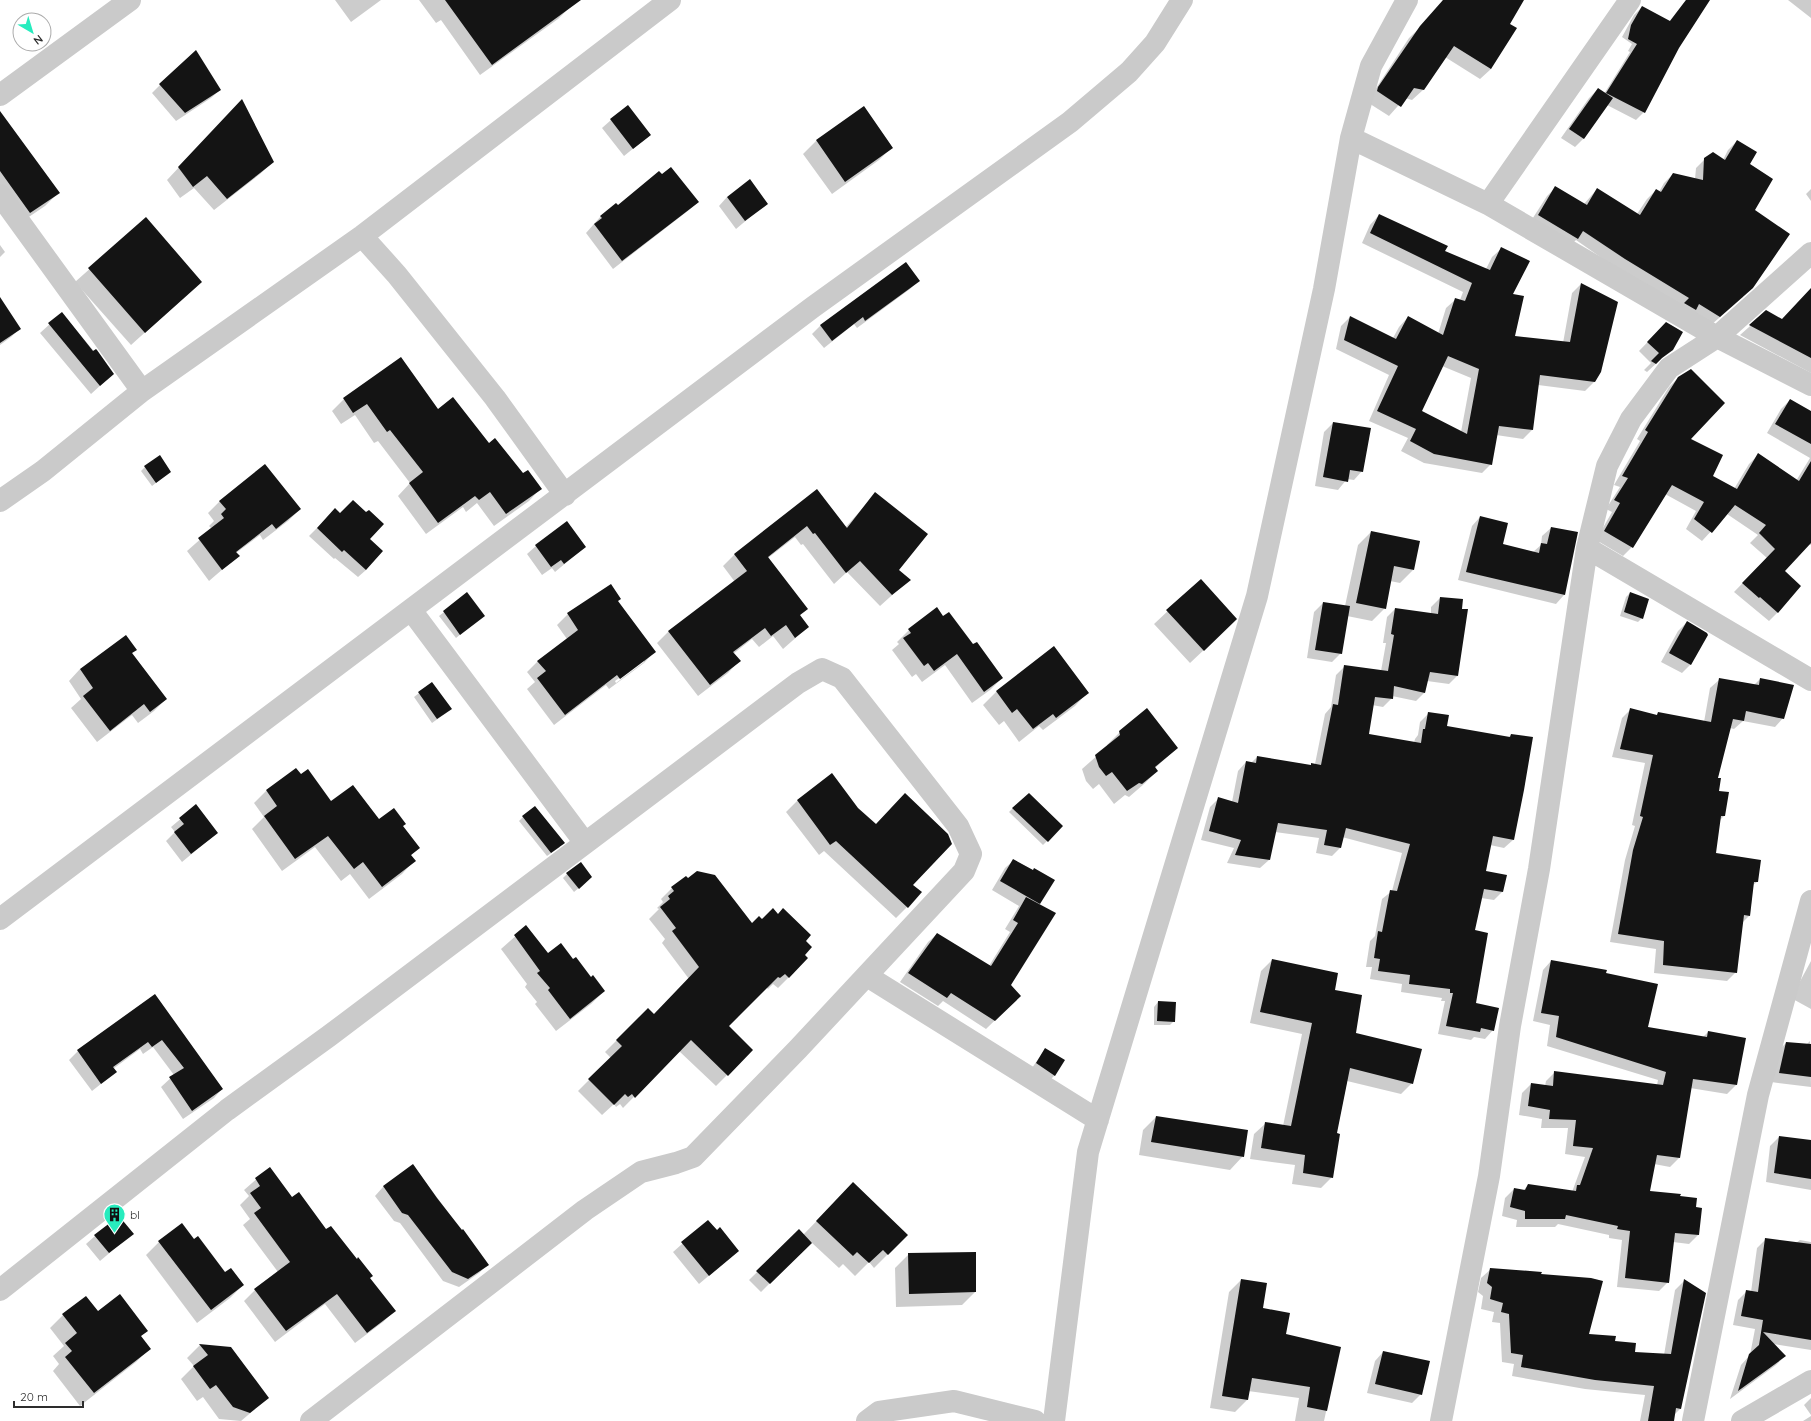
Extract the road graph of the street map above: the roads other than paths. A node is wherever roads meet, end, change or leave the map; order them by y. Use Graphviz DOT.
graph roads {
  1 [pos="130,0"];
  2 [pos="670,0"];
  3 [pos="1182,0"];
  4 [pos="1407,0"];
  5 [pos="1630,0"];
  6 [pos="0,96"];
  7 [pos="1351,138"];
  8 [pos="0,195"];
  9 [pos="1488,204"];
  10 [pos="362,236"];
  11 [pos="1811,253"];
  12 [pos="1717,337"];
  13 [pos="1811,385"];
  14 [pos="142,391"];
  15 [pos="565,495"];
  16 [pos="0,501"];
  17 [pos="1588,548"];
  18 [pos="411,610"];
  19 [pos="1811,680"];
  20 [pos="585,843"];
  21 [pos="1811,901"];
  22 [pos="0,919"];
  23 [pos="867,976"];
  24 [pos="1098,1120"];
  25 [pos="0,1290"];
  26 [pos="1811,1381"];
  27 [pos="311,1421"];
  28 [pos="867,1421"];
  29 [pos="1035,1421"];
  30 [pos="1054,1421"];
  31 [pos="1441,1421"];
  32 [pos="1693,1421"];
  33 [pos="1742,1421"];
  1 -- 6 [label="street"];
  2 -- 10 [label="street"];
  3 -- 15 [label="street"];
  4 -- 7 [label="street"];
  5 -- 9 [label="street"];
  7 -- 9 [label="street"];
  7 -- 24 [label="street"];
  8 -- 14 [label="street"];
  9 -- 12 [label="street"];
  10 -- 14 [label="street"];
  10 -- 15 [label="street"];
  11 -- 12 [label="street"];
  12 -- 13 [label="street"];
  12 -- 17 [label="street"];
  14 -- 16 [label="street"];
  15 -- 18 [label="street"];
  17 -- 19 [label="street"];
  17 -- 31 [label="street"];
  18 -- 20 [label="street"];
  18 -- 22 [label="street"];
  20 -- 23 [label="street"];
  20 -- 25 [label="street"];
  21 -- 32 [label="street"];
  23 -- 24 [label="street"];
  23 -- 27 [label="street"];
  24 -- 30 [label="street"];
  26 -- 33 [label="street"];
  28 -- 29 [label="street"];
}
